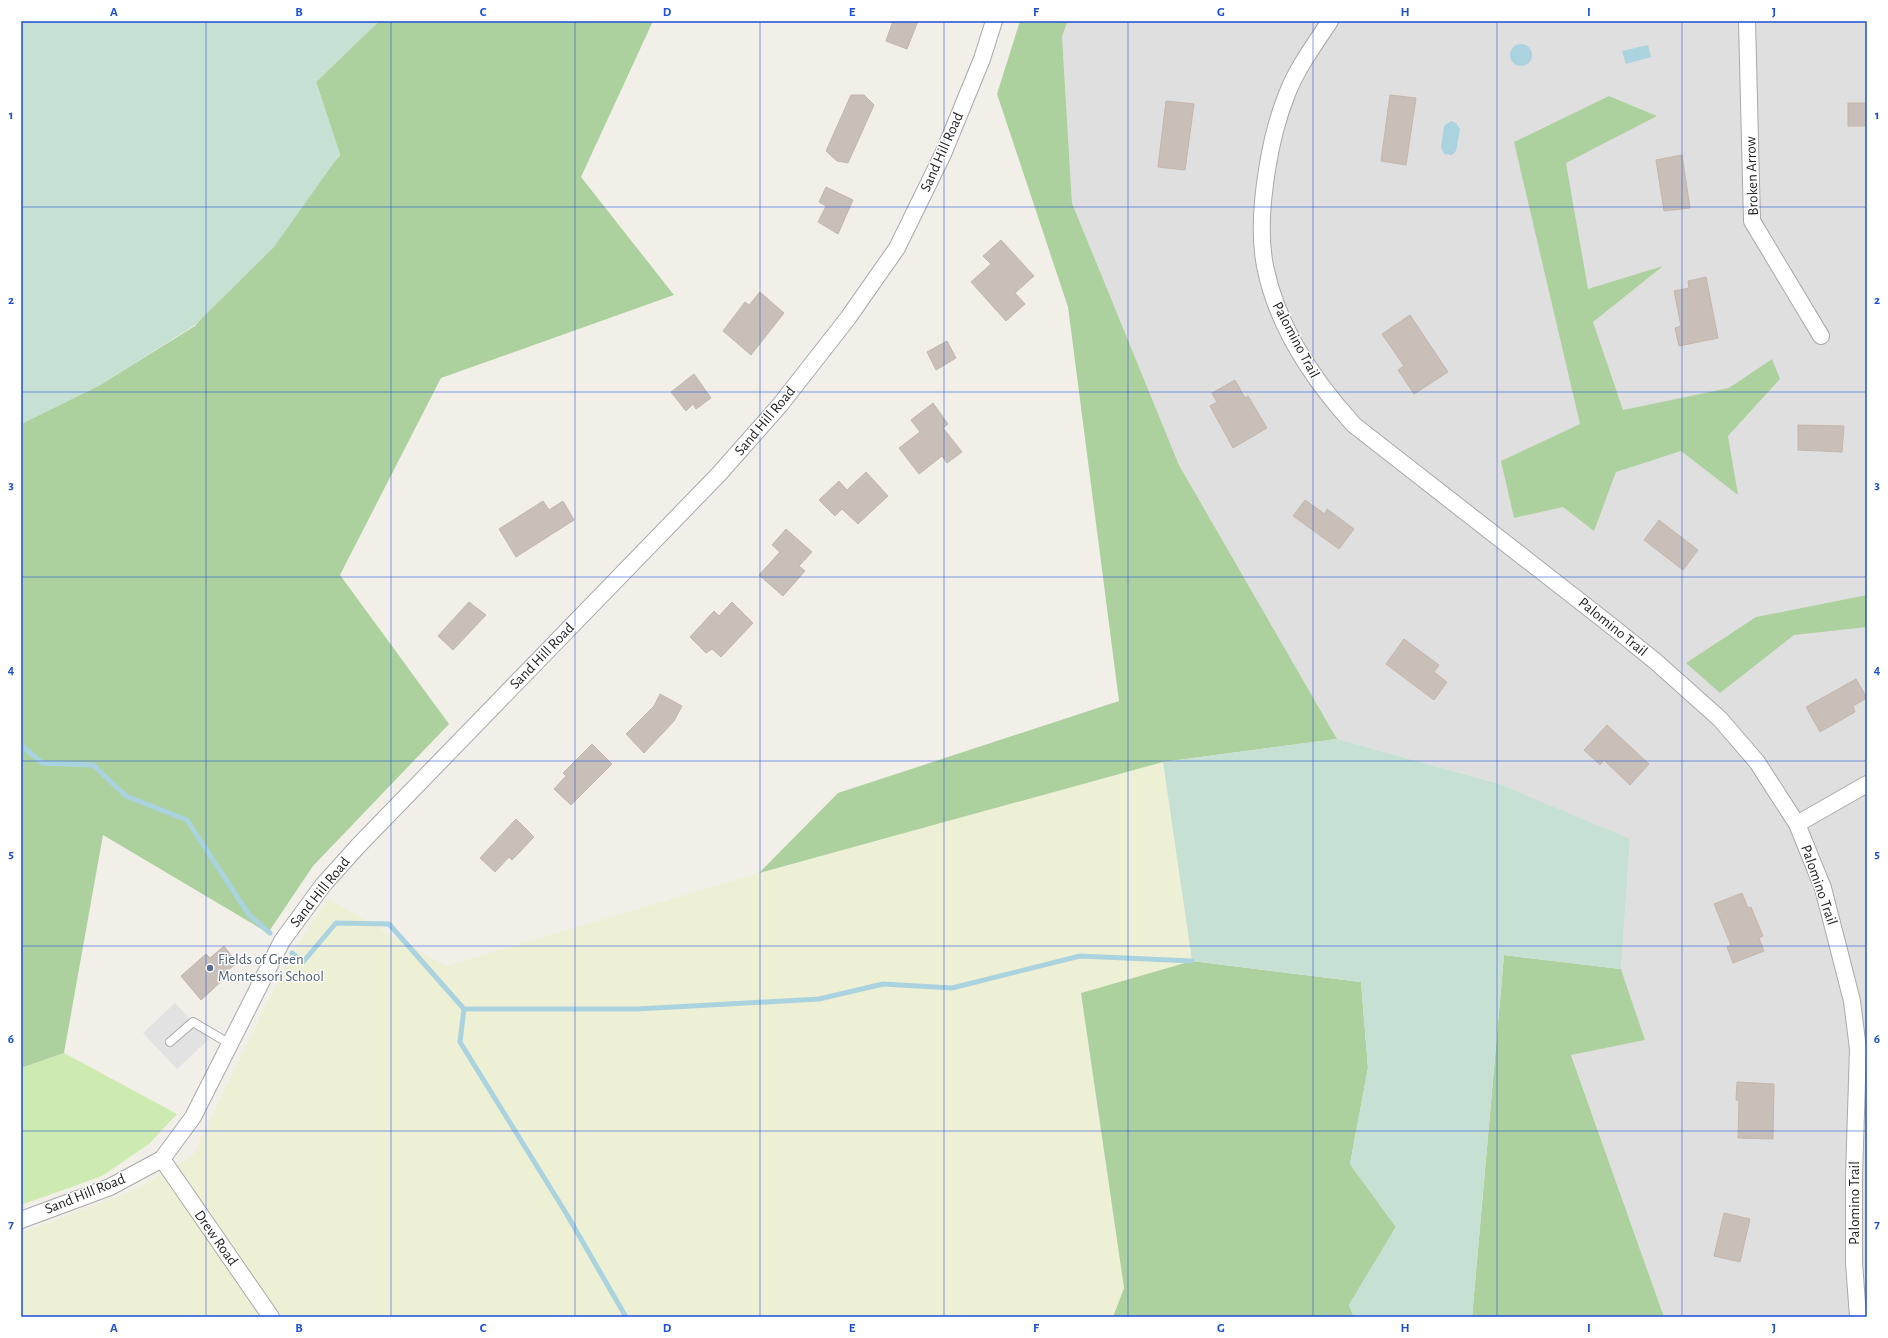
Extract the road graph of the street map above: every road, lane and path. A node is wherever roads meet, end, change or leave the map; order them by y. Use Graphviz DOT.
graph roads {
  1 [pos="994,21"];
  2 [pos="1330,21"];
  3 [pos="1748,21"];
  4 [pos="1822,336"];
  5 [pos="1867,784"];
  6 [pos="1797,824"];
  7 [pos="170,1042"];
  8 [pos="230,1044"];
  9 [pos="162,1159"];
  10 [pos="21,1220"];
  11 [pos="271,1317"];
  12 [pos="1858,1317"];
  1 -- 8 [label="street, Sand Hill Road"];
  2 -- 6 [label="street, Palomino Trail"];
  3 -- 4 [label="street, Broken Arrow"];
  5 -- 6 [label="street"];
  6 -- 12 [label="street, Palomino Trail"];
  7 -- 8 [label="lane"];
  8 -- 9 [label="street, Sand Hill Road"];
  9 -- 10 [label="street, Sand Hill Road"];
  9 -- 11 [label="street, Drew Road"];
}
